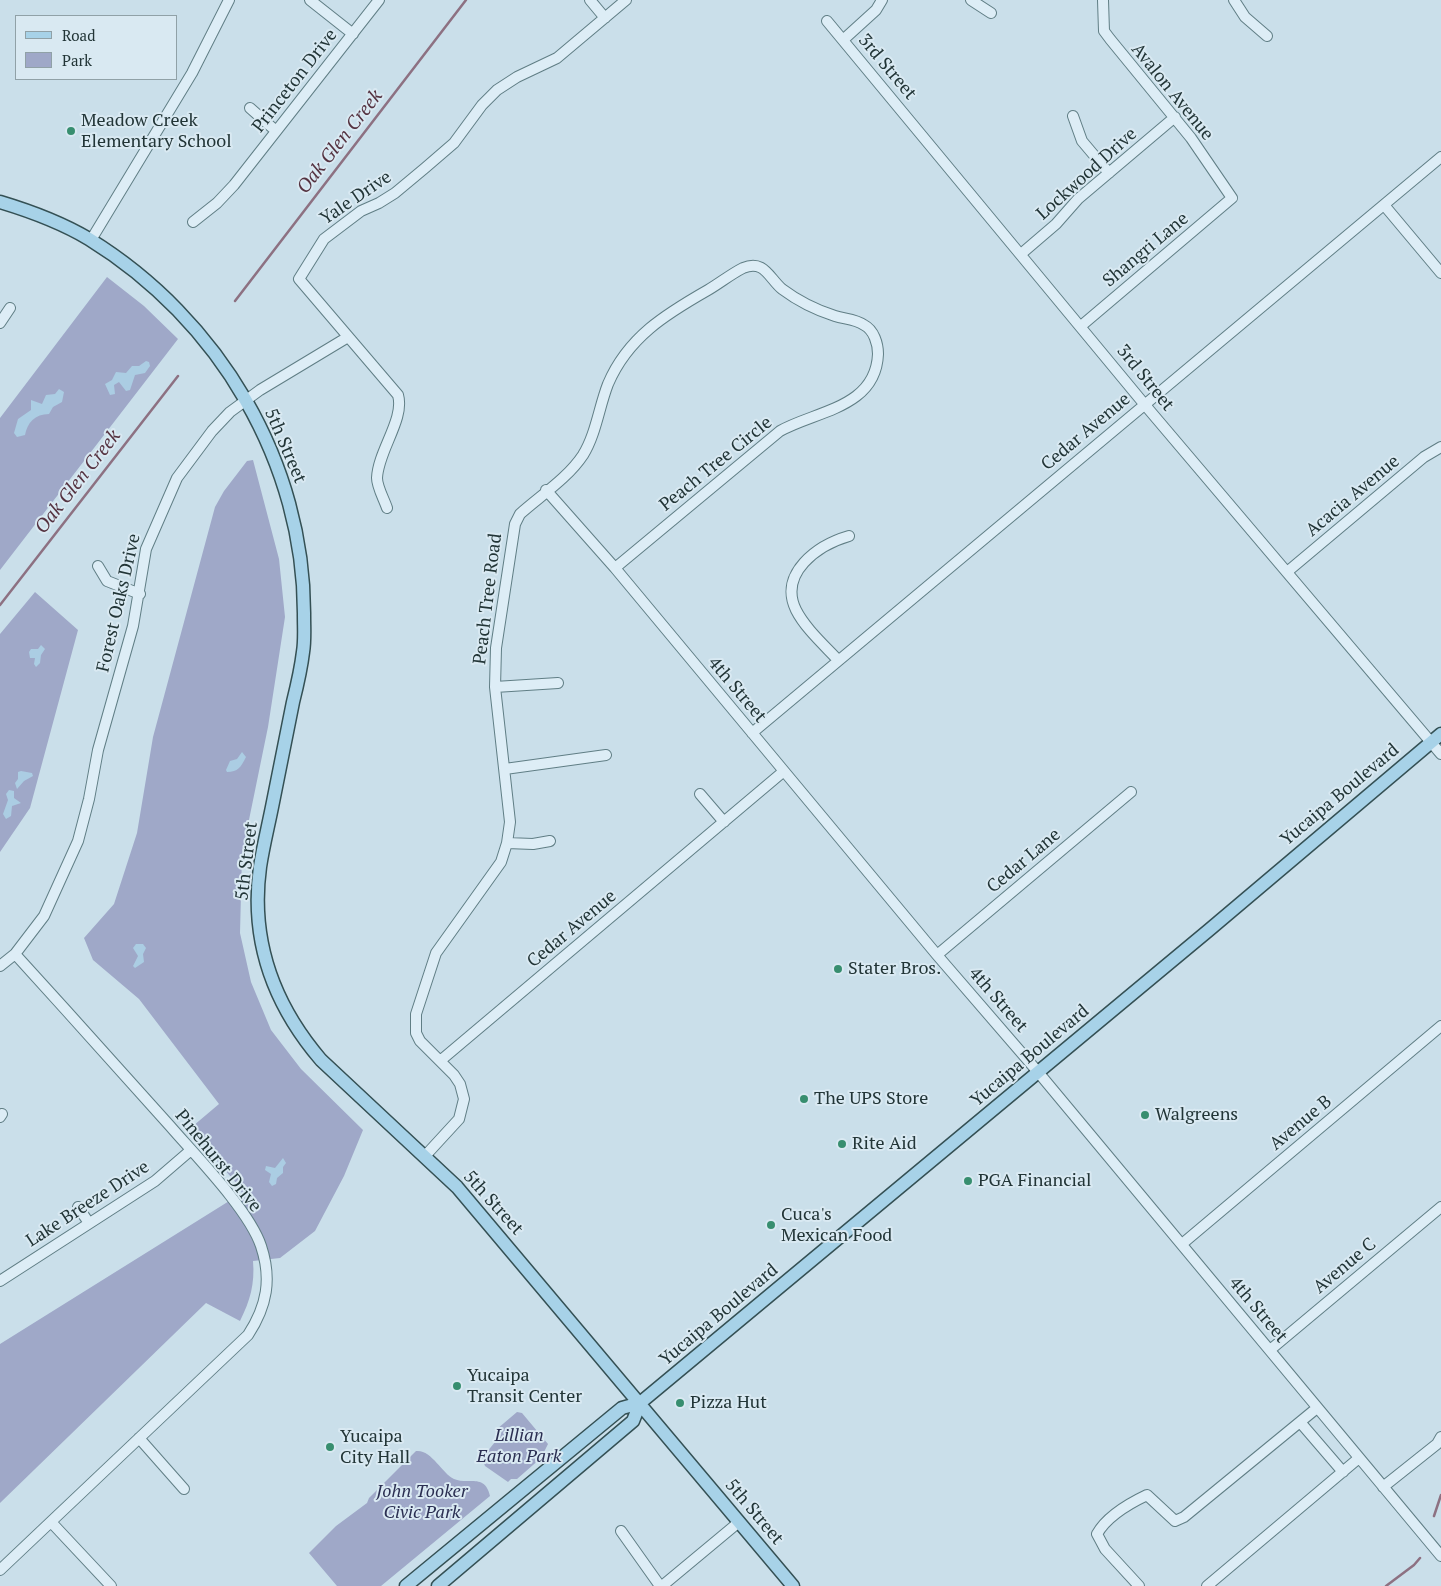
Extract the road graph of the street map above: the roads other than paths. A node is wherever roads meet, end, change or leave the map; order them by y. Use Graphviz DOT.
graph roads {
  1 [pos="229,0"];
  2 [pos="310,0"];
  3 [pos="379,0"];
  4 [pos="590,0"];
  5 [pos="626,0"];
  6 [pos="882,0"];
  7 [pos="971,0"];
  8 [pos="1103,0"];
  9 [pos="1234,0"];
  10 [pos="991,13"];
  11 [pos="605,18"];
  12 [pos="827,21"];
  13 [pos="353,34"];
  14 [pos="1267,36"];
  15 [pos="843,40"];
  16 [pos="250,108"];
  17 [pos="1073,116"];
  18 [pos="1175,117"];
  19 [pos="276,131"];
  20 [pos="1441,157"];
  21 [pos="1109,173"];
  22 [pos="1232,198"];
  23 [pos="0,202"];
  24 [pos="1384,205"];
  25 [pos="193,222"];
  26 [pos="90,240"];
  27 [pos="1021,254"];
  28 [pos="1441,273"];
  29 [pos="10,308"];
  30 [pos="0,323"];
  31 [pos="1081,326"];
  32 [pos="348,337"];
  33 [pos="247,400"];
  34 [pos="1145,404"];
  35 [pos="1441,447"];
  36 [pos="546,490"];
  37 [pos="387,508"];
  38 [pos="849,536"];
  39 [pos="98,566"];
  40 [pos="615,568"];
  41 [pos="1287,572"];
  42 [pos="140,594"];
  43 [pos="838,660"];
  44 [pos="558,683"];
  45 [pos="495,687"];
  46 [pos="752,733"];
  47 [pos="1441,734"];
  48 [pos="1431,742"];
  49 [pos="1441,754"];
  50 [pos="606,755"];
  51 [pos="505,769"];
  52 [pos="784,771"];
  53 [pos="1131,792"];
  54 [pos="700,794"];
  55 [pos="724,822"];
  56 [pos="550,841"];
  57 [pos="507,843"];
  58 [pos="16,954"];
  59 [pos="937,955"];
  60 [pos="0,966"];
  61 [pos="1441,1026"];
  62 [pos="440,1061"];
  63 [pos="1038,1072"];
  64 [pos="191,1150"];
  65 [pos="426,1156"];
  66 [pos="1441,1206"];
  67 [pos="78,1207"];
  68 [pos="89,1223"];
  69 [pos="1182,1244"];
  70 [pos="0,1281"];
  71 [pos="1270,1350"];
  72 [pos="640,1403"];
  73 [pos="1318,1408"];
  74 [pos="1300,1422"];
  75 [pos="1441,1437"];
  76 [pos="139,1438"];
  77 [pos="1359,1458"];
  78 [pos="1343,1472"];
  79 [pos="1383,1487"];
  80 [pos="184,1489"];
  81 [pos="51,1522"];
  82 [pos="740,1522"];
  83 [pos="621,1531"];
  84 [pos="1441,1556"];
  85 [pos="0,1570"];
  86 [pos="110,1586"];
  87 [pos="406,1586"];
  88 [pos="438,1586"];
  89 [pos="661,1586"];
  90 [pos="793,1586"];
  91 [pos="1139,1586"];
  92 [pos="1207,1586"];
  1 -- 26 [label="street"];
  2 -- 13 [label="street"];
  3 -- 13 [label="street, Princeton Drive"];
  4 -- 11 [label="street"];
  5 -- 11 [label="street, Yale Drive"];
  6 -- 15 [label="street"];
  7 -- 10 [label="street"];
  8 -- 18 [label="street, Avalon Avenue"];
  9 -- 14 [label="street"];
  11 -- 32 [label="street, Yale Drive"];
  12 -- 15 [label="street, 3rd Street"];
  13 -- 19 [label="street, Princeton Drive"];
  15 -- 27 [label="street, 3rd Street"];
  16 -- 19 [label="street"];
  17 -- 21 [label="street"];
  18 -- 21 [label="street, Lockwood Drive"];
  18 -- 22 [label="street, Avalon Avenue"];
  19 -- 25 [label="street, Princeton Drive"];
  20 -- 24 [label="street, Cedar Avenue"];
  21 -- 27 [label="street, Lockwood Drive"];
  22 -- 31 [label="street, Shangri Lane"];
  23 -- 26 [label="main road, 5th Street"];
  24 -- 28 [label="street"];
  24 -- 34 [label="street, Cedar Avenue"];
  26 -- 33 [label="main road, 5th Street"];
  27 -- 31 [label="street, 3rd Street"];
  29 -- 30 [label="street"];
  31 -- 34 [label="street, 3rd Street"];
  32 -- 33 [label="street, Forest Oaks Drive"];
  32 -- 37 [label="street, Yale Drive"];
  33 -- 42 [label="street, Forest Oaks Drive"];
  33 -- 65 [label="main road, 5th Street"];
  34 -- 41 [label="street, 3rd Street"];
  34 -- 43 [label="street, Cedar Avenue"];
  35 -- 41 [label="street, Acacia Avenue"];
  36 -- 40 [label="street, 4th Street"];
  36 -- 40 [label="street, Peach Tree Circle"];
  36 -- 45 [label="street, Peach Tree Road"];
  38 -- 43 [label="street"];
  39 -- 42 [label="street"];
  40 -- 46 [label="street, 4th Street"];
  41 -- 48 [label="street, 3rd Street"];
  42 -- 58 [label="street, Forest Oaks Drive"];
  43 -- 46 [label="street, Cedar Avenue"];
  44 -- 45 [label="street"];
  45 -- 51 [label="street, Peach Tree Road"];
  46 -- 52 [label="street, 4th Street"];
  47 -- 48 [label="main road, Yucaipa Boulevard"];
  48 -- 49 [label="street, 3rd Street"];
  48 -- 63 [label="main road, Yucaipa Boulevard"];
  50 -- 51 [label="street"];
  51 -- 57 [label="street, Peach Tree Road"];
  52 -- 55 [label="street, Cedar Avenue"];
  52 -- 59 [label="street, 4th Street"];
  53 -- 59 [label="street, Cedar Lane"];
  54 -- 55 [label="street"];
  55 -- 62 [label="street, Cedar Avenue"];
  56 -- 57 [label="street"];
  57 -- 62 [label="street, Peach Tree Road"];
  58 -- 60 [label="street, Forest Oaks Drive"];
  58 -- 64 [label="street, Pinehurst Drive"];
  59 -- 63 [label="street, 4th Street"];
  61 -- 69 [label="street, Avenue B"];
  62 -- 65 [label="street, Peach Tree Road"];
  63 -- 69 [label="street, 4th Street"];
  63 -- 72 [label="main road, Yucaipa Boulevard"];
  64 -- 68 [label="street, Lake Breeze Drive"];
  64 -- 76 [label="street, Pinehurst Drive"];
  65 -- 72 [label="main road, 5th Street"];
  66 -- 71 [label="street, Avenue C"];
  67 -- 68 [label="street"];
  68 -- 70 [label="street, Lake Breeze Drive"];
  69 -- 71 [label="street, 4th Street"];
  71 -- 73 [label="street, 4th Street"];
  72 -- 82 [label="main road, 5th Street"];
  72 -- 87 [label="main road, Yucaipa Boulevard"];
  72 -- 88 [label="main road, Yucaipa Boulevard"];
  73 -- 74 [label="street"];
  73 -- 77 [label="street, 4th Street"];
  74 -- 78 [label="street"];
  74 -- 91 [label="street"];
  75 -- 79 [label="street"];
  76 -- 80 [label="street"];
  76 -- 81 [label="street, Pinehurst Drive"];
  77 -- 78 [label="street"];
  77 -- 79 [label="street, 4th Street"];
  78 -- 92 [label="street"];
  79 -- 84 [label="street, 4th Street"];
  81 -- 85 [label="street, Pinehurst Drive"];
  81 -- 86 [label="street"];
  82 -- 89 [label="street"];
  82 -- 90 [label="main road, 5th Street"];
  83 -- 89 [label="street"];
}
